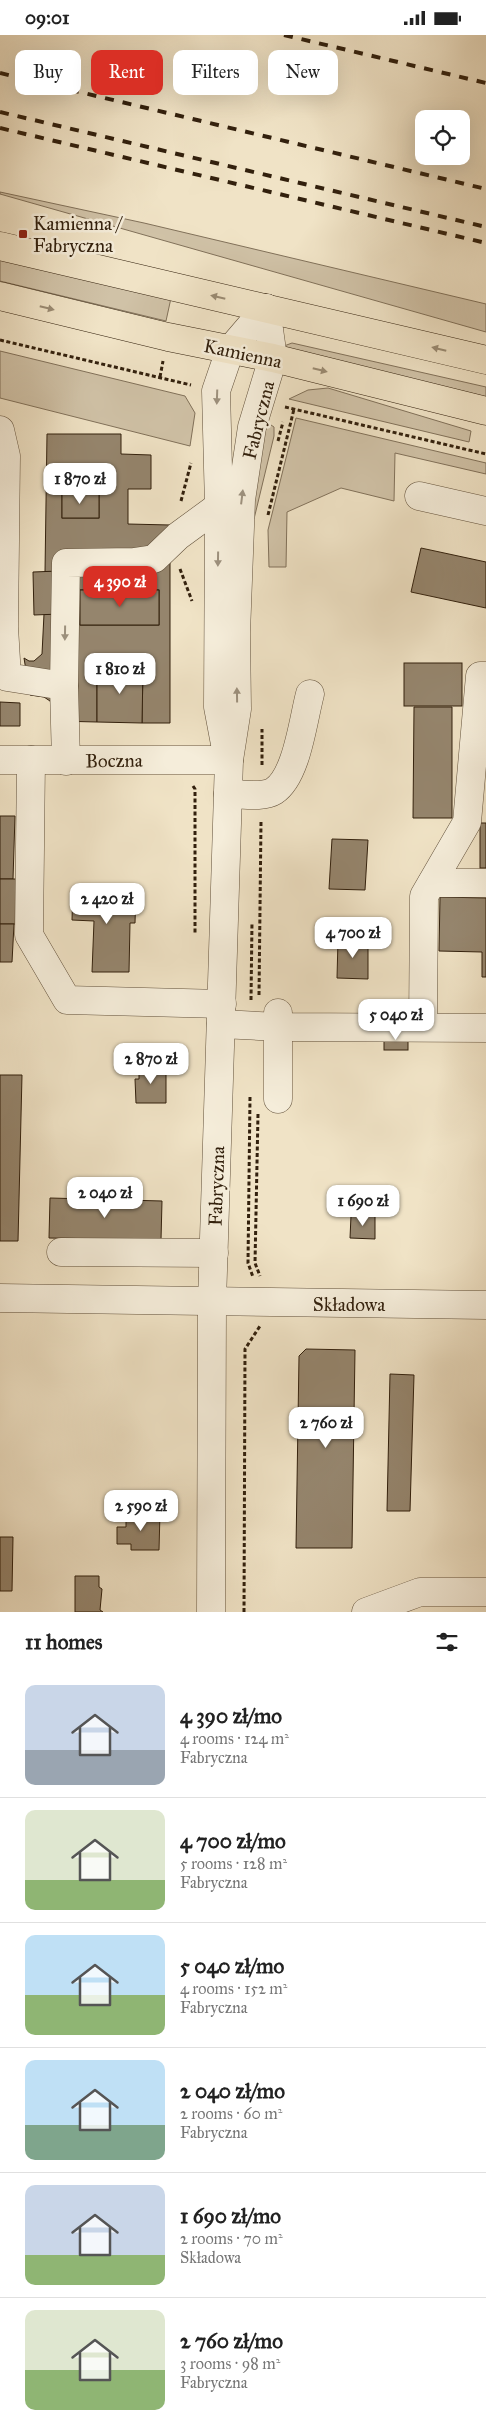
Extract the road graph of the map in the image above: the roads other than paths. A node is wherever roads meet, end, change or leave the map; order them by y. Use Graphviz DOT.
graph roads {
  1 [pos="0,246"];
  2 [pos="0,296"];
  3 [pos="266,308"];
  4 [pos="230,350"];
  5 [pos="273,358"];
  6 [pos="486,360"];
  7 [pos="486,411"];
  8 [pos="0,430"];
  9 [pos="418,496"];
  10 [pos="219,506"];
  11 [pos="486,511"];
  12 [pos="2,627"];
  13 [pos="486,676"];
  14 [pos="3,678"];
  15 [pos="64,686"];
  16 [pos="310,694"];
  17 [pos="0,760"];
  18 [pos="31,760"];
  19 [pos="229,760"];
  20 [pos="66,761"];
  21 [pos="228,794"];
  22 [pos="432,883"];
  23 [pos="486,883"];
  24 [pos="222,1014"];
  25 [pos="278,1021"];
  26 [pos="423,1027"];
  27 [pos="486,1028"];
  28 [pos="278,1099"];
  29 [pos="61,1252"];
  30 [pos="214,1253"];
  31 [pos="0,1297"];
  32 [pos="212,1302"];
  33 [pos="486,1305"];
  34 [pos="486,1592"];
  35 [pos="381,1609"];
  36 [pos="211,1612"];
  3 -- 1 [label="main road, one-way"];
  2 -- 4 [label="main road, Kamienna, one-way"];
  3 -- 4 [label="street, Fabryczna"];
  3 -- 5 [label="street, Fabryczna"];
  6 -- 3 [label="main road, one-way"];
  4 -- 5 [label="main road, Kamienna"];
  4 -- 10 [label="street, Fabryczna, one-way"];
  5 -- 7 [label="main road, Kamienna, one-way"];
  19 -- 5 [label="street, Fabryczna, one-way"];
  8 -- 12 [label="street"];
  9 -- 11 [label="street"];
  10 -- 15 [label="street, one-way"];
  10 -- 19 [label="street, Fabryczna, one-way"];
  12 -- 14 [label="street"];
  13 -- 22 [label="street"];
  14 -- 15 [label="street"];
  15 -- 20 [label="street"];
  16 -- 21 [label="street"];
  17 -- 18 [label="street, Boczna"];
  18 -- 20 [label="street, Boczna"];
  18 -- 24 [label="street"];
  19 -- 20 [label="street, Boczna"];
  19 -- 21 [label="street, Fabryczna"];
  21 -- 24 [label="street, Fabryczna"];
  22 -- 23 [label="street"];
  22 -- 26 [label="street"];
  24 -- 25 [label="street"];
  24 -- 30 [label="street, Fabryczna"];
  25 -- 26 [label="street"];
  25 -- 28 [label="street"];
  26 -- 27 [label="street"];
  29 -- 30 [label="street"];
  30 -- 32 [label="street, Fabryczna"];
  31 -- 32 [label="street, Składowa"];
  32 -- 33 [label="street, Składowa"];
  32 -- 36 [label="street, Fabryczna"];
  34 -- 35 [label="street"];
}
